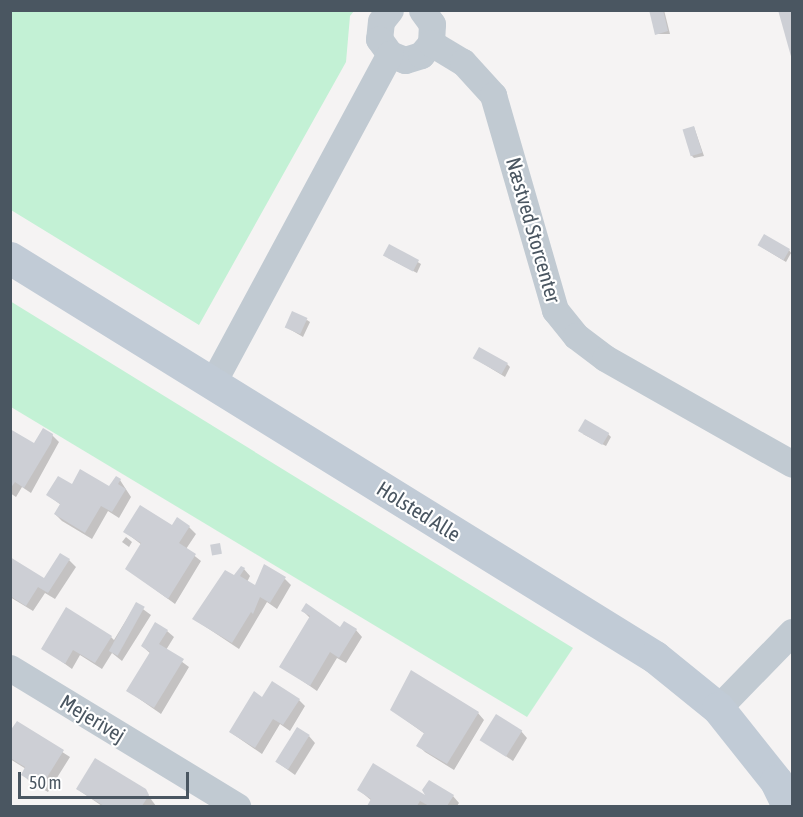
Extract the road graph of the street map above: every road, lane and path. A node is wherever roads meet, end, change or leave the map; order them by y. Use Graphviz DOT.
graph roads {
  1 [pos="390,10"];
  2 [pos="422,10"];
  3 [pos="431,43"];
  4 [pos="390,54"];
  5 [pos="10,258"];
  6 [pos="212,384"];
  7 [pos="792,464"];
  8 [pos="792,632"];
  9 [pos="10,668"];
  10 [pos="718,708"];
  11 [pos="237,807"];
  12 [pos="788,807"];
  1 -- 4 [label="street"];
  2 -- 3 [label="street"];
  3 -- 4 [label="street"];
  3 -- 7 [label="street, Næstved Storcenter"];
  4 -- 6 [label="street"];
  5 -- 6 [label="street, Holsted Alle"];
  6 -- 10 [label="street, Holsted Alle"];
  8 -- 10 [label="street"];
  9 -- 11 [label="street, Mejerivej"];
  10 -- 12 [label="street, Holsted Alle"];
}
